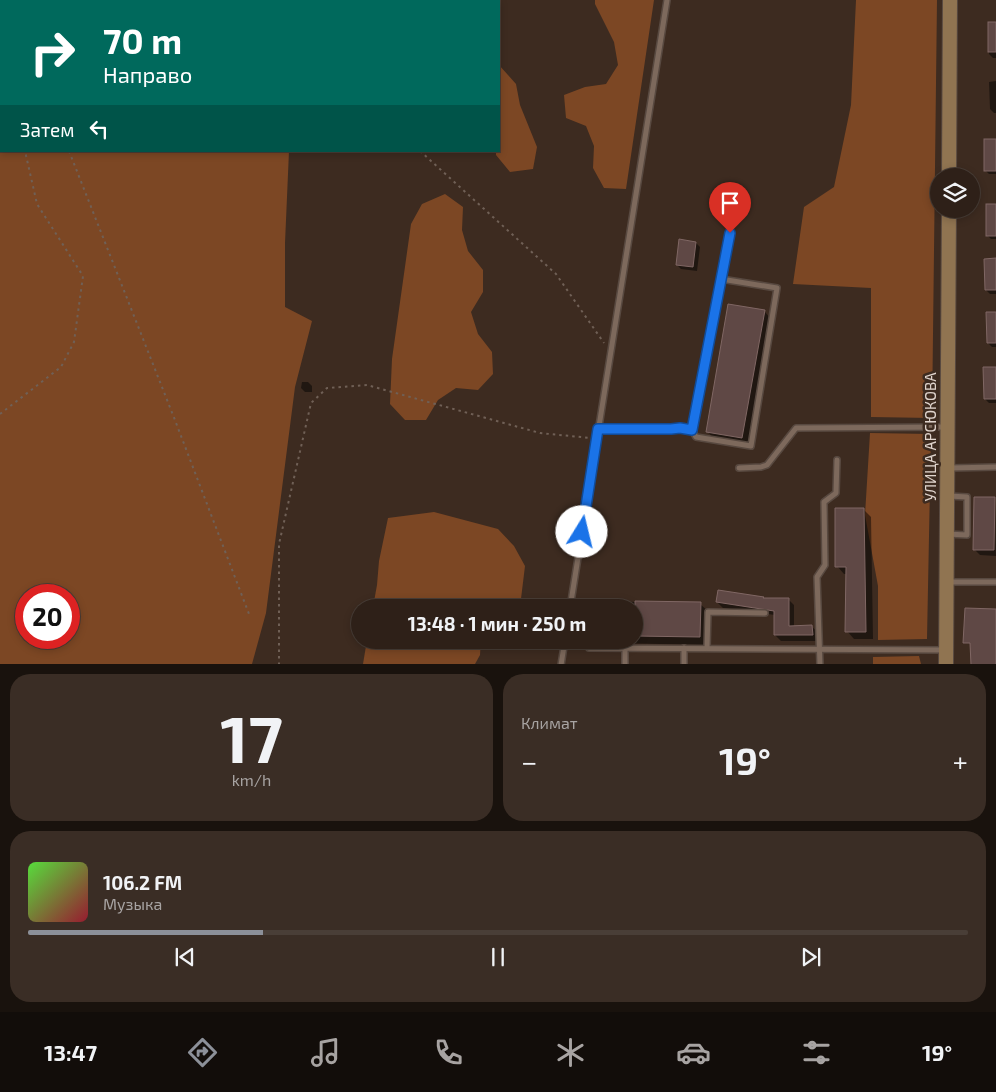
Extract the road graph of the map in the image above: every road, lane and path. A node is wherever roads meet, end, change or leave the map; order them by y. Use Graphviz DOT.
graph roads {
  1 [pos="667,0"];
  2 [pos="950,0"];
  3 [pos="25,152"];
  4 [pos="70,152"];
  5 [pos="421,152"];
  6 [pos="949,168"];
  7 [pos="949,218"];
  8 [pos="730,233"];
  9 [pos="721,279"];
  10 [pos="610,353"];
  11 [pos="0,414"];
  12 [pos="947,427"];
  13 [pos="598,429"];
  14 [pos="692,430"];
  15 [pos="597,439"];
  16 [pos="837,460"];
  17 [pos="996,467"];
  18 [pos="739,468"];
  19 [pos="947,468"];
  20 [pos="946,496"];
  21 [pos="946,534"];
  22 [pos="946,582"];
  23 [pos="996,582"];
  24 [pos="571,599"];
  25 [pos="765,613"];
  26 [pos="249,614"];
  27 [pos="643,648"];
  28 [pos="684,648"];
  29 [pos="707,648"];
  30 [pos="564,649"];
  31 [pos="624,649"];
  32 [pos="819,649"];
  33 [pos="946,650"];
  34 [pos="279,664"];
  35 [pos="561,664"];
  36 [pos="625,664"];
  37 [pos="684,664"];
  38 [pos="820,664"];
  39 [pos="946,664"];
  1 -- 10 [label="lane"];
  2 -- 6 [label="street"];
  3 -- 11 [label="path"];
  4 -- 26 [label="path"];
  5 -- 10 [label="path"];
  7 -- 12 [label="street, УЛИЦА АРСЮКОВА"];
  8 -- 9 [label="lane"];
  9 -- 14 [label="lane"];
  9 -- 14 [label="lane"];
  10 -- 13 [label="lane"];
  12 -- 18 [label="lane"];
  12 -- 19 [label="street, УЛИЦА АРСЮКОВА"];
  13 -- 14 [label="lane"];
  13 -- 15 [label="lane"];
  15 -- 24 [label="lane"];
  15 -- 34 [label="path"];
  16 -- 32 [label="lane"];
  17 -- 19 [label="lane"];
  19 -- 20 [label="street, УЛИЦА АРСЮКОВА"];
  20 -- 21 [label="street, УЛИЦА АРСЮКОВА"];
  20 -- 21 [label="lane"];
  21 -- 22 [label="street, УЛИЦА АРСЮКОВА"];
  22 -- 23 [label="lane"];
  22 -- 33 [label="street, УЛИЦА АРСЮКОВА"];
  25 -- 29 [label="lane"];
  27 -- 28 [label="lane"];
  28 -- 29 [label="lane"];
  28 -- 37 [label="lane"];
  29 -- 32 [label="lane"];
  30 -- 35 [label="lane"];
  31 -- 36 [label="lane"];
  32 -- 33 [label="lane"];
  32 -- 38 [label="lane"];
  33 -- 39 [label="street, УЛИЦА АРСЮКОВА"];
}
